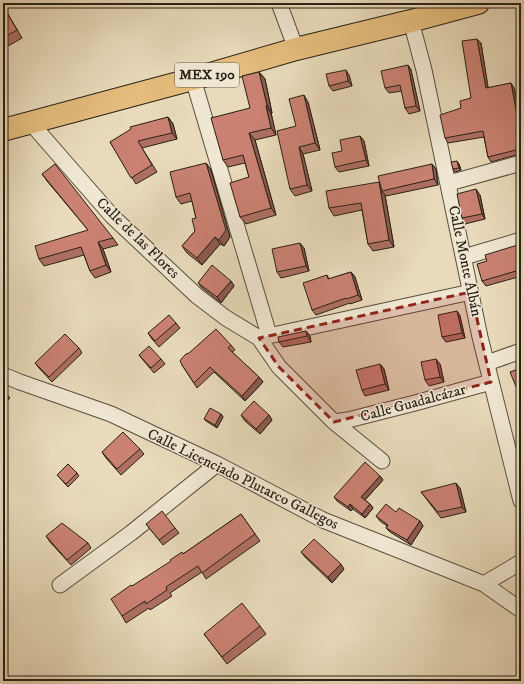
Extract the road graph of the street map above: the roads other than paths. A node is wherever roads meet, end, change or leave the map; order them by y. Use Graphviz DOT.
graph roads {
  1 [pos="279,3"];
  2 [pos="478,3"];
  3 [pos="411,21"];
  4 [pos="296,49"];
  5 [pos="193,79"];
  6 [pos="30,122"];
  7 [pos="3,130"];
  8 [pos="521,163"];
  9 [pos="449,183"];
  10 [pos="521,240"];
  11 [pos="464,257"];
  12 [pos="471,292"];
  13 [pos="264,336"];
  14 [pos="521,351"];
  15 [pos="487,362"];
  16 [pos="3,375"];
  17 [pos="492,382"];
  18 [pos="334,422"];
  19 [pos="516,455"];
  20 [pos="382,461"];
  21 [pos="218,464"];
  22 [pos="521,501"];
  23 [pos="521,562"];
  24 [pos="484,584"];
  25 [pos="60,585"];
  26 [pos="521,610"];
  1 -- 4 [label="street"];
  2 -- 3 [label="main road, MEX 190"];
  3 -- 4 [label="main road, MEX 190"];
  3 -- 9 [label="street, Calle Monte Albán"];
  4 -- 5 [label="main road, MEX 190"];
  5 -- 6 [label="main road, MEX 190"];
  5 -- 13 [label="street, Calle de las Flores"];
  6 -- 7 [label="main road, MEX 190"];
  6 -- 13 [label="street, Calle de las Flores"];
  8 -- 9 [label="street"];
  9 -- 11 [label="street, Calle Monte Albán"];
  10 -- 11 [label="street"];
  11 -- 12 [label="street, Calle Monte Albán"];
  12 -- 13 [label="street"];
  12 -- 15 [label="street, Calle Monte Albán"];
  13 -- 18 [label="street, Calle de las Flores"];
  14 -- 15 [label="street"];
  15 -- 17 [label="street, Calle Monte Albán"];
  16 -- 21 [label="street, Calle Licenciado Plutarco Gallegos"];
  17 -- 18 [label="street, Calle Guadalcázar"];
  17 -- 19 [label="street, Calle Monte Albán"];
  18 -- 20 [label="street, Calle de las Flores"];
  19 -- 22 [label="street, Calle Monte Albán"];
  21 -- 24 [label="street, Calle Licenciado Plutarco Gallegos"];
  21 -- 25 [label="street"];
  23 -- 24 [label="street"];
  24 -- 26 [label="street, Calle Licenciado Plutarco Gallegos"];
}
